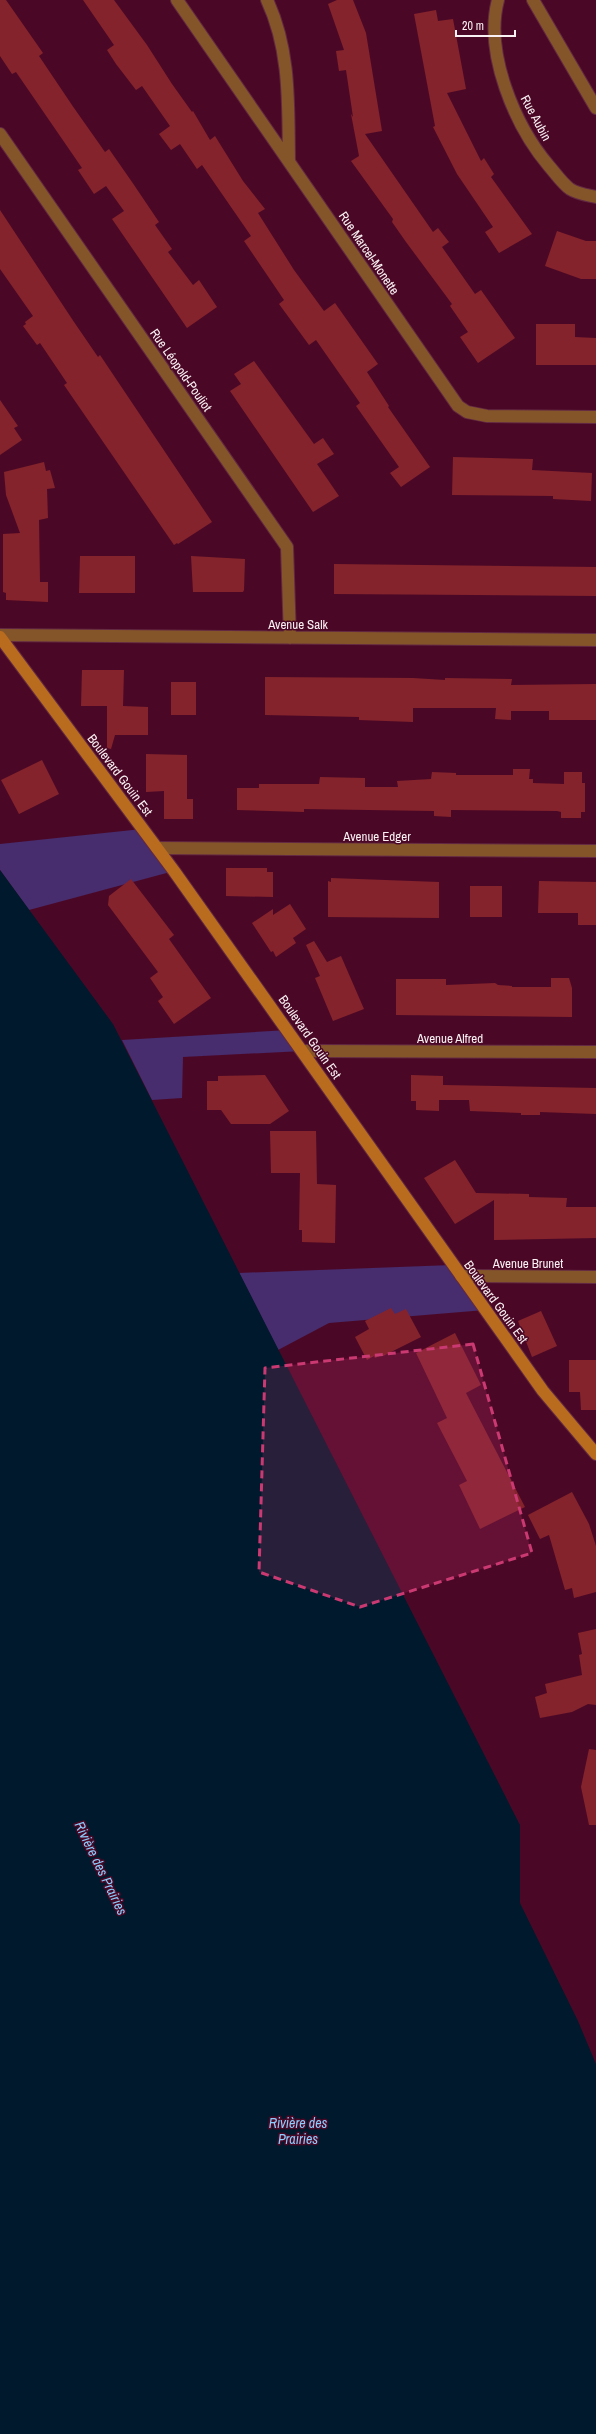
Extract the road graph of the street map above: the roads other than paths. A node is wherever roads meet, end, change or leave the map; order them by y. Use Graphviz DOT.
graph roads {
  1 [pos="177,0"];
  2 [pos="267,0"];
  3 [pos="498,0"];
  4 [pos="533,0"];
  5 [pos="596,108"];
  6 [pos="0,134"];
  7 [pos="289,161"];
  8 [pos="596,197"];
  9 [pos="596,417"];
  10 [pos="0,636"];
  11 [pos="290,638"];
  12 [pos="596,640"];
  13 [pos="157,848"];
  14 [pos="596,851"];
  15 [pos="303,1051"];
  16 [pos="596,1052"];
  17 [pos="461,1276"];
  18 [pos="596,1277"];
  19 [pos="596,1454"];
  1 -- 7 [label="street, Rue Marcel-Monette"];
  2 -- 7 [label="street"];
  3 -- 8 [label="street, Rue Aubin"];
  4 -- 5 [label="street"];
  6 -- 11 [label="street, Rue Léopold-Pouliot"];
  7 -- 9 [label="street, Rue Marcel-Monette"];
  10 -- 11 [label="street, Avenue Salk"];
  10 -- 13 [label="street, Boulevard Gouin Est"];
  11 -- 12 [label="street, Avenue Salk"];
  13 -- 14 [label="street, Avenue Edger"];
  13 -- 15 [label="street, Boulevard Gouin Est"];
  15 -- 16 [label="street, Avenue Alfred"];
  15 -- 17 [label="street, Boulevard Gouin Est"];
  17 -- 18 [label="street, Avenue Brunet"];
  17 -- 19 [label="street, Boulevard Gouin Est"];
}
